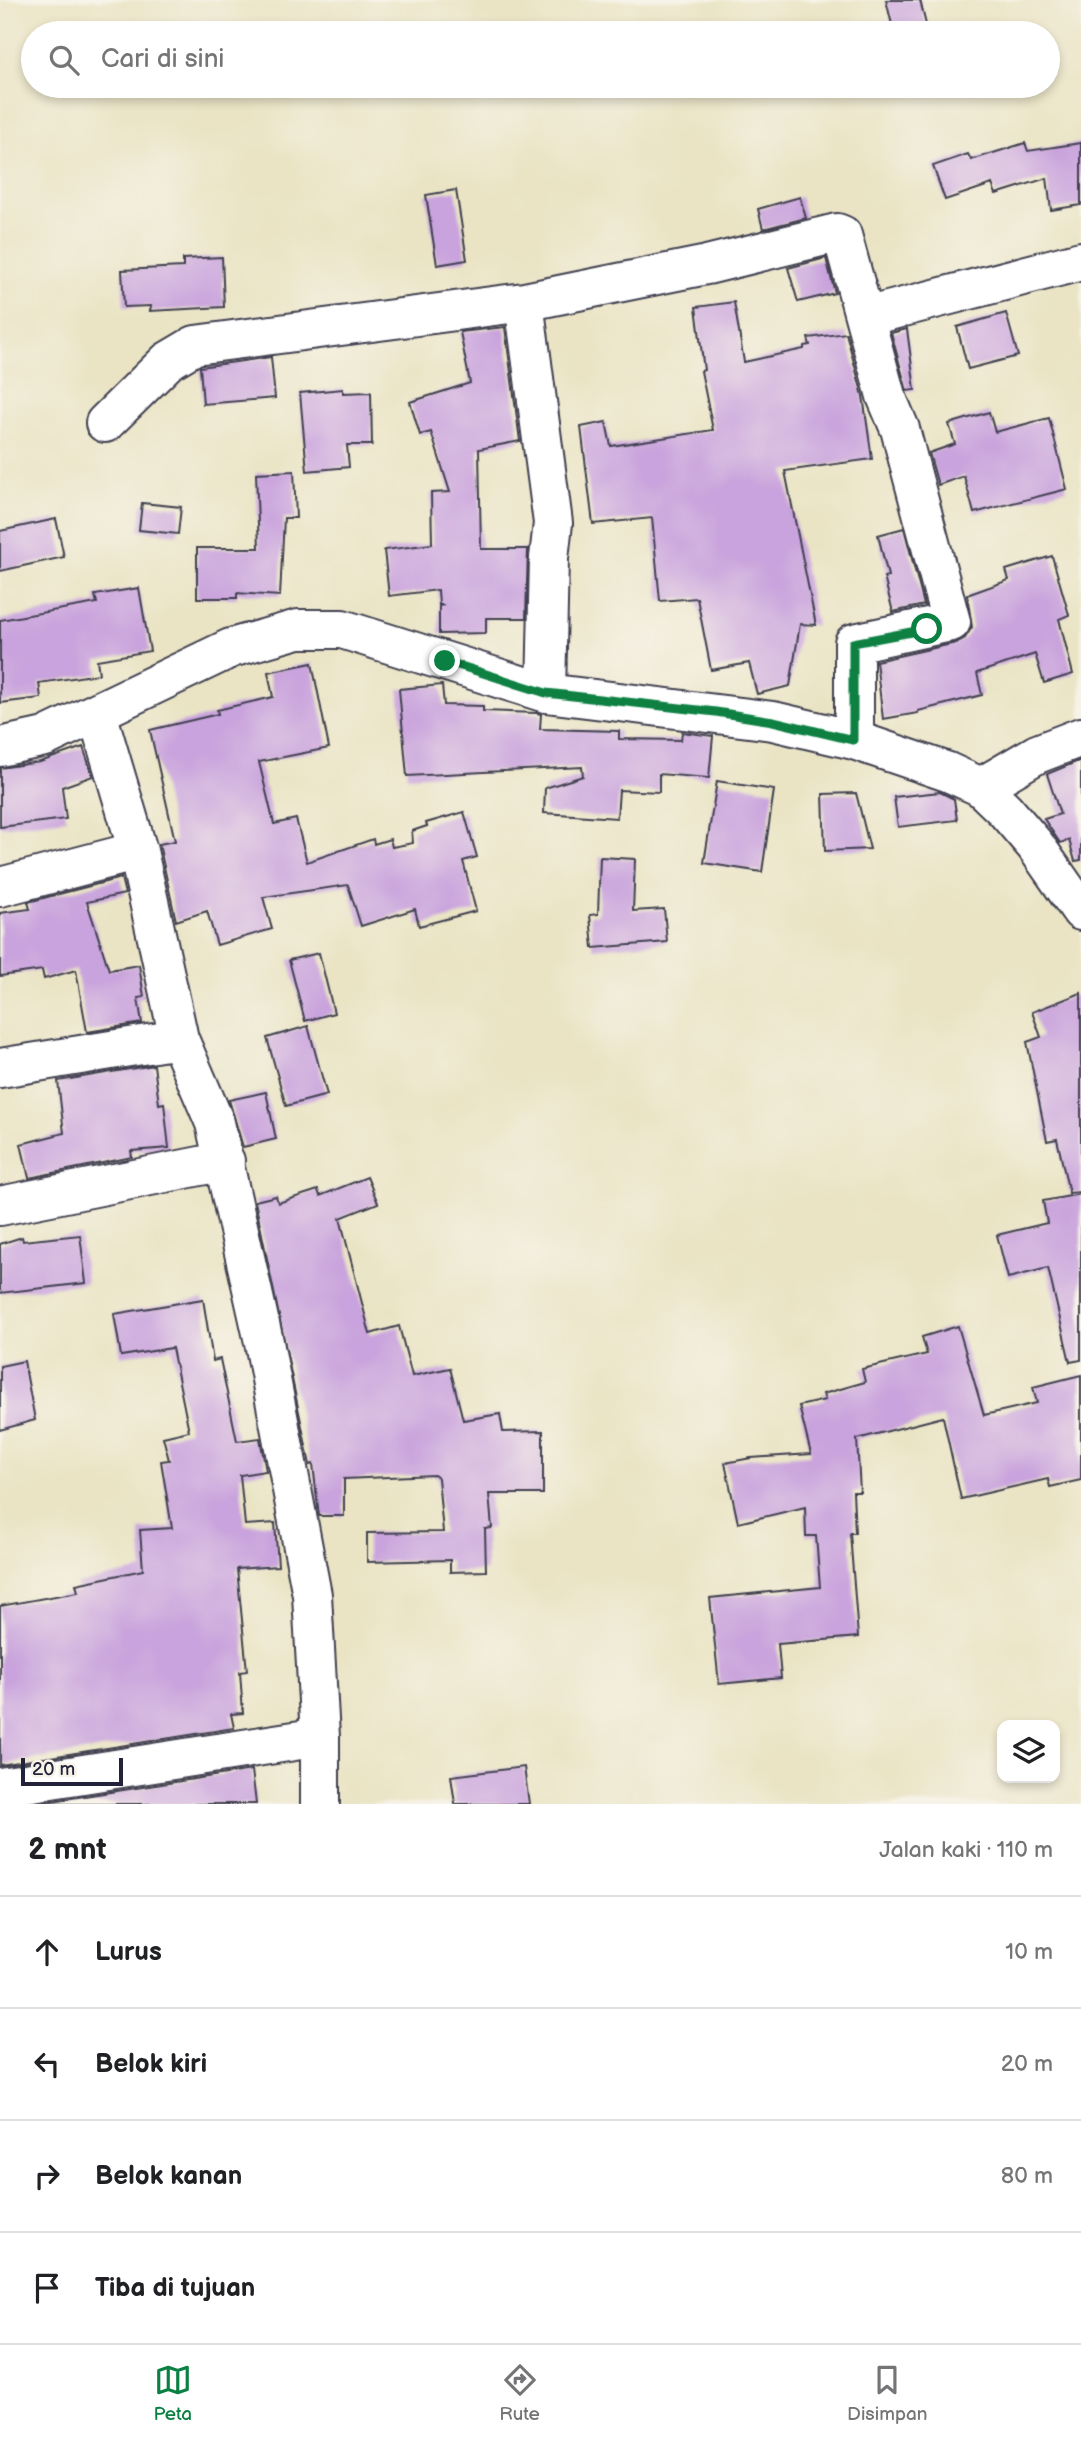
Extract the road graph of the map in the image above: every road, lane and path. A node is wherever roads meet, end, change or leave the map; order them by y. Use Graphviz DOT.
graph roads {
  1 [pos="1081,261"];
  2 [pos="524,302"];
  3 [pos="865,317"];
  4 [pos="105,423"];
  5 [pos="546,693"];
  6 [pos="97,713"];
  7 [pos="1081,737"];
  8 [pos="853,740"];
  9 [pos="0,747"];
  10 [pos="981,787"];
  11 [pos="138,851"];
  12 [pos="0,887"];
  13 [pos="1081,911"];
  14 [pos="179,1039"];
  15 [pos="0,1068"];
  16 [pos="225,1161"];
  17 [pos="0,1206"];
  18 [pos="320,1737"];
  19 [pos="0,1787"];
  20 [pos="320,1804"];
  1 -- 3 [label="street"];
  2 -- 3 [label="street"];
  2 -- 4 [label="street"];
  2 -- 5 [label="street"];
  3 -- 8 [label="street"];
  5 -- 6 [label="street"];
  5 -- 8 [label="street"];
  6 -- 9 [label="street"];
  6 -- 11 [label="street"];
  7 -- 10 [label="street"];
  8 -- 10 [label="street"];
  10 -- 13 [label="street"];
  11 -- 12 [label="street"];
  11 -- 14 [label="street"];
  14 -- 15 [label="street"];
  14 -- 16 [label="street"];
  16 -- 17 [label="street"];
  16 -- 18 [label="street"];
  18 -- 19 [label="street"];
  18 -- 20 [label="street"];
}
